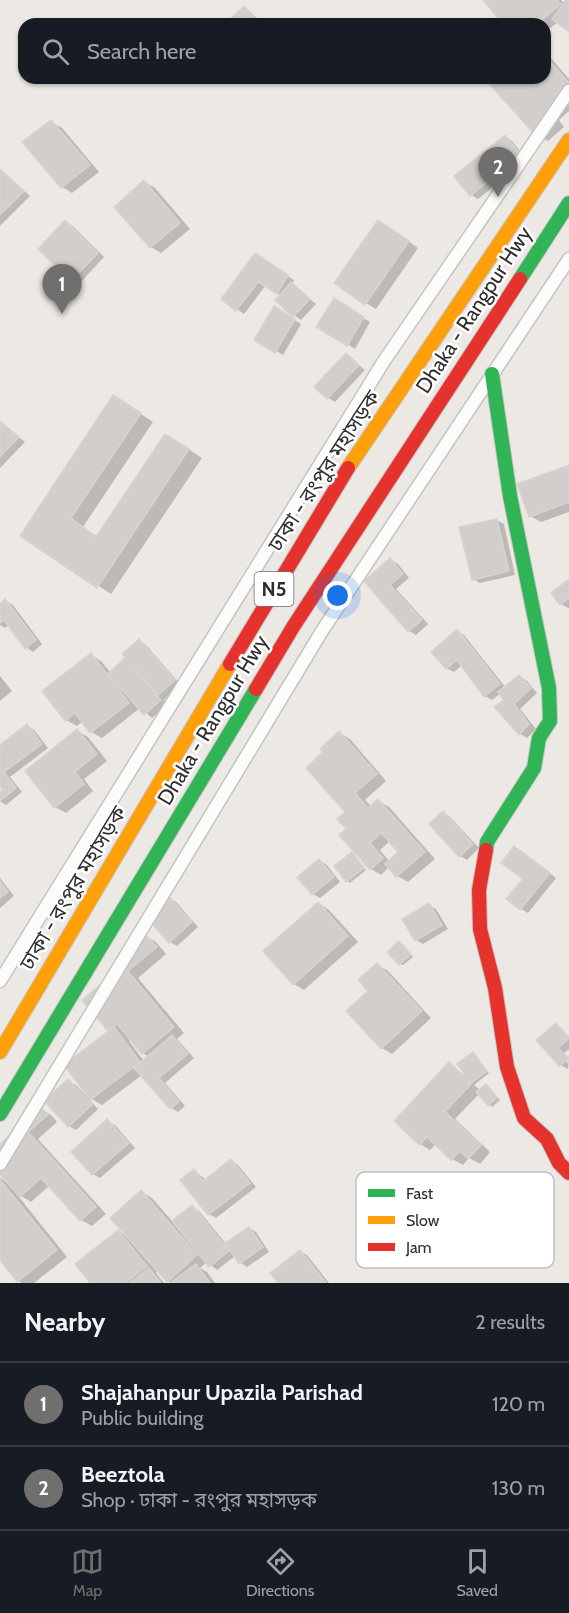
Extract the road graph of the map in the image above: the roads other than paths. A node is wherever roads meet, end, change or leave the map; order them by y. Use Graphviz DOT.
graph roads {
  1 [pos="569,91"];
  2 [pos="569,140"];
  3 [pos="569,203"];
  4 [pos="569,259"];
  5 [pos="492,374"];
  6 [pos="0,981"];
  7 [pos="0,1052"];
  8 [pos="0,1114"];
  9 [pos="0,1164"];
  10 [pos="569,1173"];
  1 -- 6 [label="lane"];
  2 -- 7 [label="main road, ঢাকা - রংপুর মহাসড়ক / N5"];
  3 -- 8 [label="main road, Dhaka - Rangpur Hwy / N5"];
  4 -- 5 [label="lane"];
  5 -- 9 [label="lane"];
  5 -- 10 [label="main road"];
}
